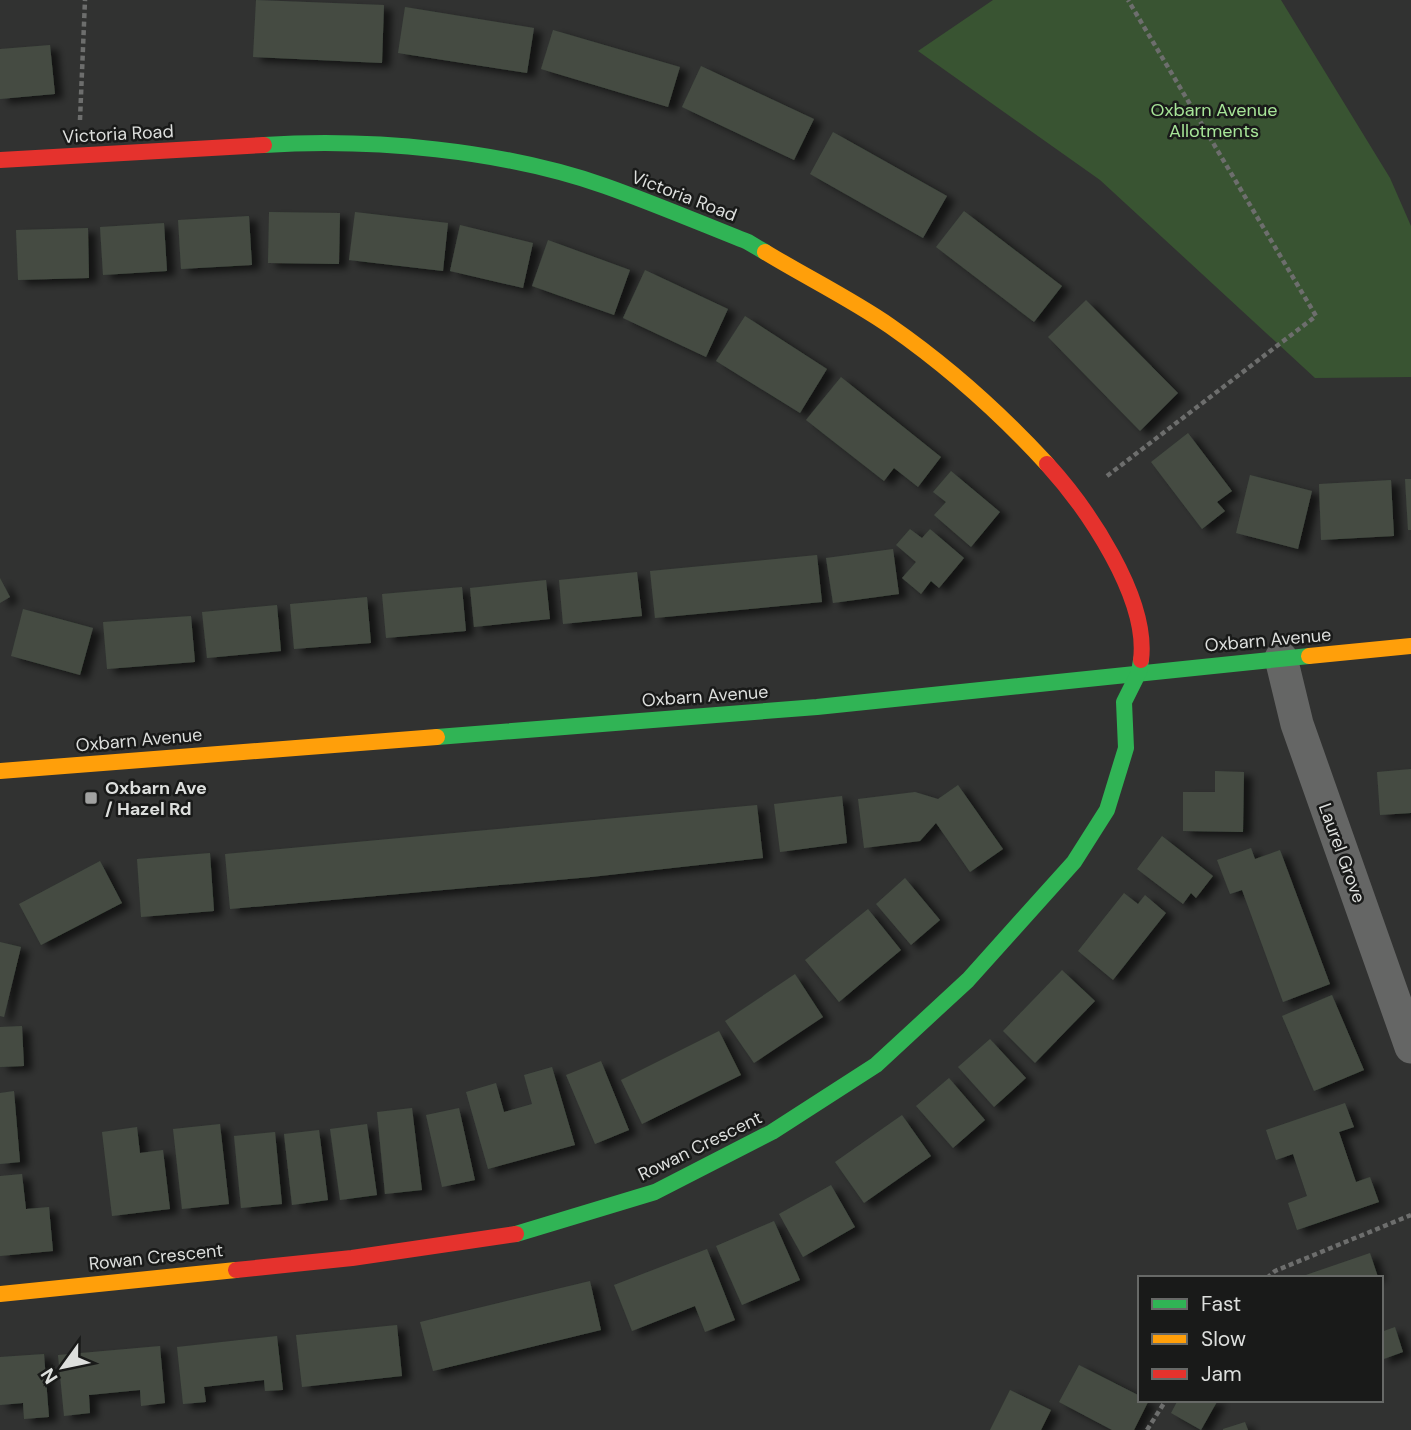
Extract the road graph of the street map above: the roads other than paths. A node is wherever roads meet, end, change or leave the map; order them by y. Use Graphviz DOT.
graph roads {
  1 [pos="0,160"];
  2 [pos="1411,646"];
  3 [pos="1280,658"];
  4 [pos="1139,672"];
  5 [pos="0,771"];
  6 [pos="1411,1046"];
  7 [pos="0,1294"];
  1 -- 4 [label="street, Victoria Road"];
  2 -- 3 [label="street, Oxbarn Avenue"];
  3 -- 4 [label="street, Oxbarn Avenue"];
  3 -- 6 [label="street, Laurel Grove"];
  4 -- 5 [label="street, Oxbarn Avenue"];
  4 -- 7 [label="street, Rowan Crescent"];
}
